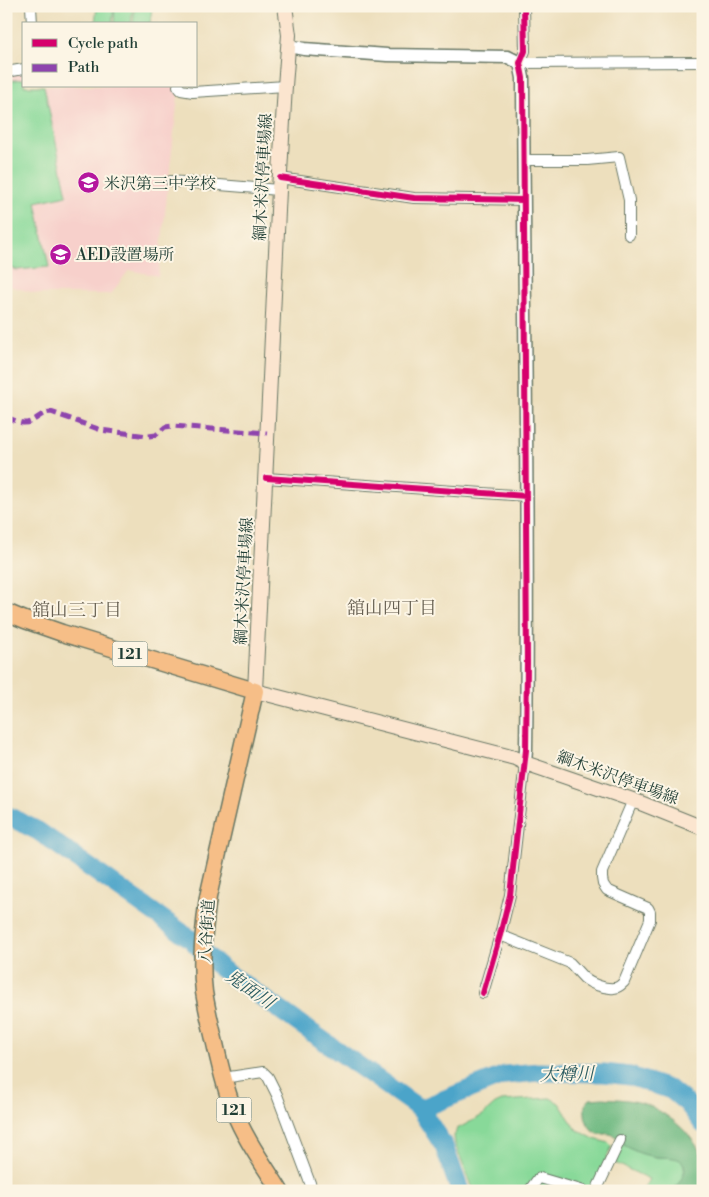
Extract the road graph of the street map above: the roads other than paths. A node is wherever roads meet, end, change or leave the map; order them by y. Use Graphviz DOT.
graph roads {
  1 [pos="31,6"];
  2 [pos="285,6"];
  3 [pos="524,6"];
  4 [pos="32,22"];
  5 [pos="289,46"];
  6 [pos="703,62"];
  7 [pos="520,63"];
  8 [pos="22,69"];
  9 [pos="6,72"];
  10 [pos="284,86"];
  11 [pos="180,88"];
  12 [pos="523,160"];
  13 [pos="172,181"];
  14 [pos="279,184"];
  15 [pos="523,200"];
  16 [pos="629,235"];
  17 [pos="266,478"];
  18 [pos="526,496"];
  19 [pos="6,612"];
  20 [pos="255,691"];
  21 [pos="525,763"];
  22 [pos="633,800"];
  23 [pos="703,828"];
  24 [pos="500,935"];
  25 [pos="483,993"];
  26 [pos="223,1078"];
  27 [pos="620,1140"];
  28 [pos="280,1191"];
  29 [pos="313,1191"];
  30 [pos="529,1191"];
  31 [pos="584,1191"];
  32 [pos="596,1191"];
  1 -- 4 [label="street"];
  2 -- 5 [label="main road, 綱木米沢停車場線"];
  3 -- 7 [label="street"];
  5 -- 7 [label="street"];
  5 -- 10 [label="main road, 綱木米沢停車場線"];
  6 -- 7 [label="street"];
  7 -- 12 [label="street"];
  8 -- 9 [label="street"];
  10 -- 11 [label="street"];
  10 -- 14 [label="main road, 綱木米沢停車場線"];
  12 -- 15 [label="street"];
  12 -- 16 [label="street"];
  13 -- 14 [label="street"];
  14 -- 15 [label="street"];
  14 -- 17 [label="main road, 綱木米沢停車場線"];
  15 -- 18 [label="street"];
  17 -- 18 [label="street"];
  17 -- 20 [label="main road, 綱木米沢停車場線"];
  18 -- 21 [label="street"];
  19 -- 20 [label="highway, 121"];
  20 -- 21 [label="main road, 綱木米沢停車場線"];
  20 -- 26 [label="highway, 八谷街道 / 121"];
  21 -- 22 [label="main road, 綱木米沢停車場線"];
  21 -- 24 [label="street"];
  22 -- 23 [label="main road, 綱木米沢停車場線"];
  22 -- 24 [label="street"];
  24 -- 25 [label="street"];
  26 -- 28 [label="highway, 八谷街道 / 121"];
  26 -- 29 [label="street"];
  27 -- 32 [label="street"];
  30 -- 31 [label="street"];
}
